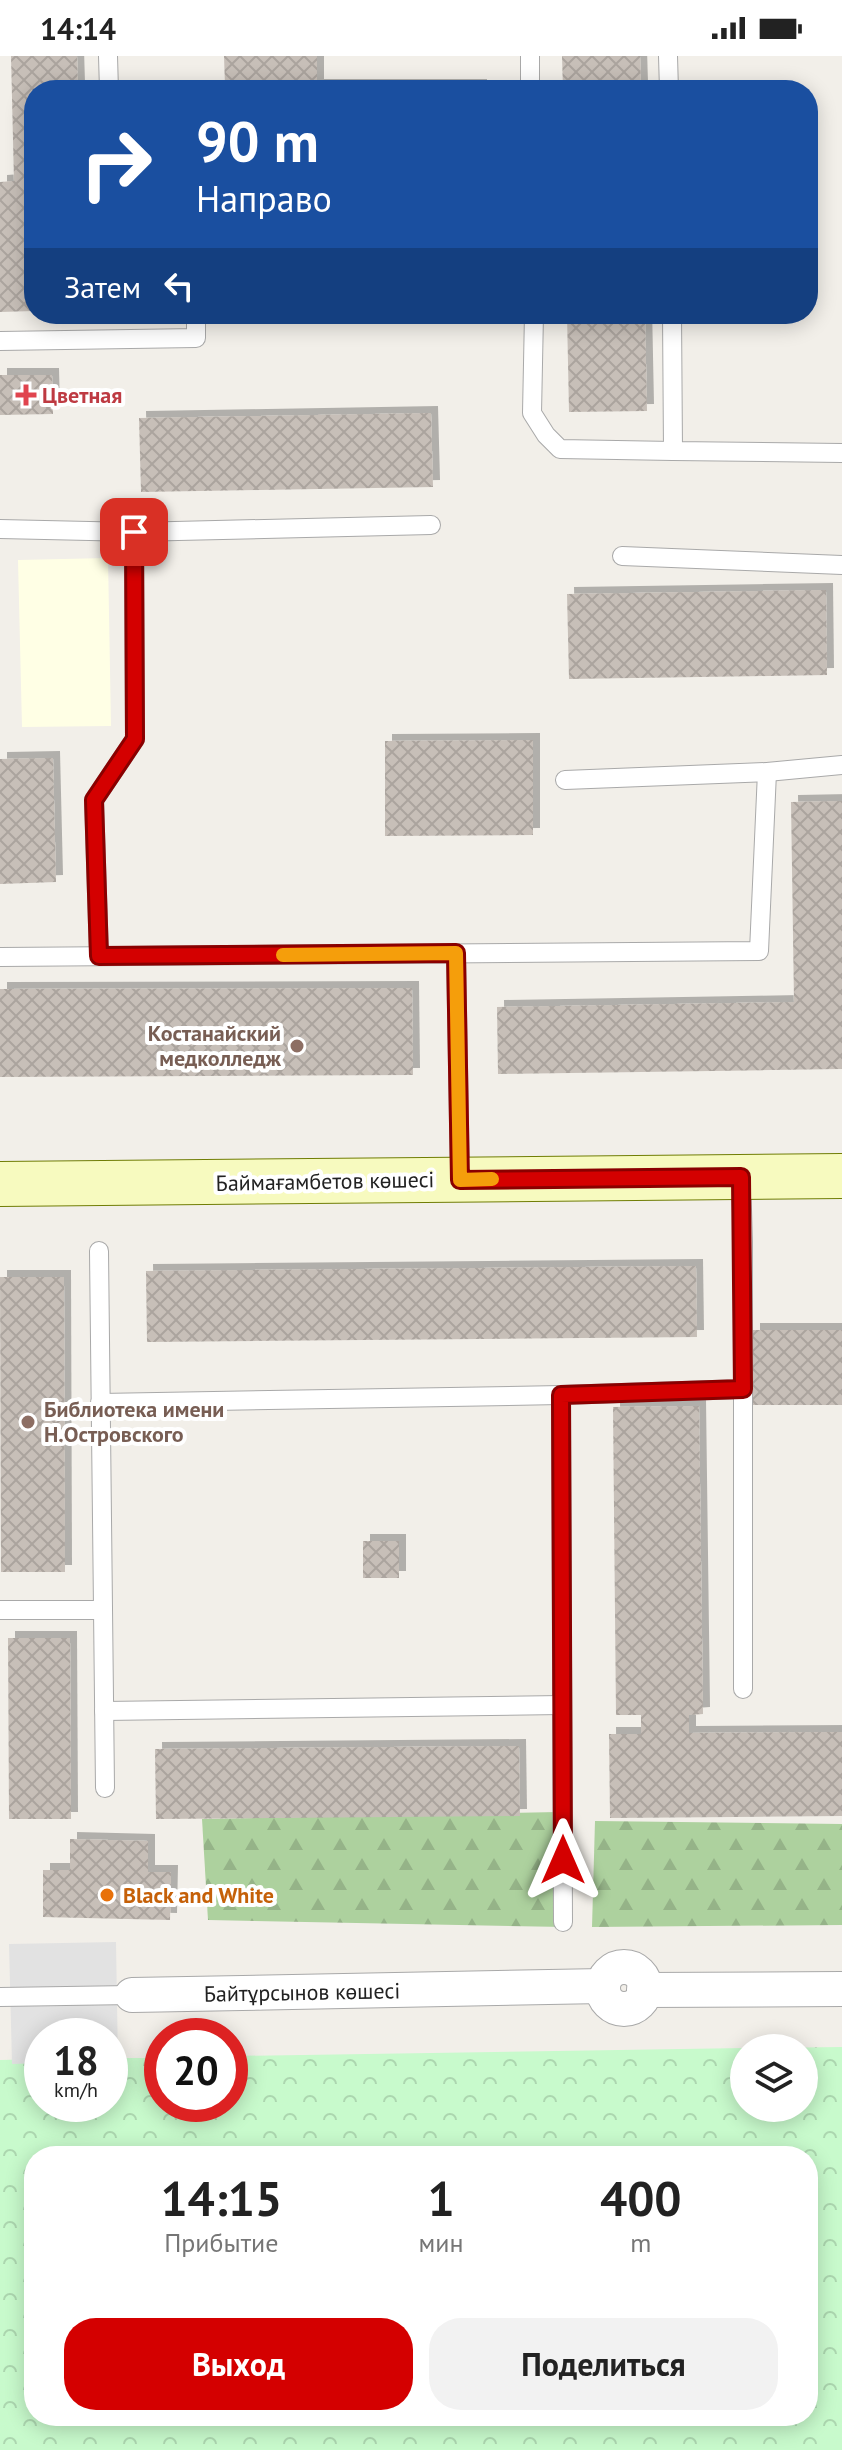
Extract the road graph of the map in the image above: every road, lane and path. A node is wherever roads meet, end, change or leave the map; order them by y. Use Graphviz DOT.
graph roads {
  1 [pos="108,56"];
  2 [pos="530,56"];
  3 [pos="668,56"];
  4 [pos="109,80"];
  5 [pos="530,80"];
  6 [pos="669,80"];
  7 [pos="196,324"];
  8 [pos="534,324"];
  9 [pos="672,324"];
  10 [pos="0,341"];
  11 [pos="673,451"];
  12 [pos="842,453"];
  13 [pos="431,525"];
  14 [pos="0,529"];
  15 [pos="134,532"];
  16 [pos="622,556"];
  17 [pos="842,565"];
  18 [pos="842,765"];
  19 [pos="767,772"];
  20 [pos="565,780"];
  21 [pos="456,953"];
  22 [pos="99,956"];
  23 [pos="0,957"];
  24 [pos="842,1176"];
  25 [pos="741,1177"];
  26 [pos="460,1180"];
  27 [pos="0,1184"];
  28 [pos="99,1251"];
  29 [pos="743,1389"];
  30 [pos="561,1395"];
  31 [pos="100,1403"];
  32 [pos="0,1610"];
  33 [pos="103,1610"];
  34 [pos="743,1689"];
  35 [pos="562,1705"];
  36 [pos="104,1711"];
  37 [pos="105,1788"];
  38 [pos="563,1922"];
  39 [pos="842,1989"];
  40 [pos="132,1995"];
  41 [pos="0,1997"];
  1 -- 4 [label="lane"];
  2 -- 5 [label="lane"];
  3 -- 6 [label="lane"];
  7 -- 10 [label="lane"];
  8 -- 11 [label="lane"];
  9 -- 11 [label="lane"];
  11 -- 12 [label="lane"];
  13 -- 15 [label="lane"];
  14 -- 15 [label="lane"];
  15 -- 22 [label="lane"];
  16 -- 17 [label="lane"];
  18 -- 19 [label="lane"];
  19 -- 20 [label="lane"];
  19 -- 21 [label="lane"];
  21 -- 22 [label="lane"];
  21 -- 26 [label="lane"];
  22 -- 23 [label="lane"];
  24 -- 25 [label="main road, Баймағамбетов көшесі"];
  25 -- 26 [label="main road, Баймағамбетов көшесі"];
  25 -- 29 [label="lane"];
  26 -- 27 [label="main road, Баймағамбетов көшесі"];
  28 -- 31 [label="lane"];
  29 -- 30 [label="lane"];
  29 -- 34 [label="lane"];
  30 -- 31 [label="lane"];
  30 -- 35 [label="lane"];
  31 -- 33 [label="lane"];
  32 -- 33 [label="lane"];
  33 -- 36 [label="lane"];
  35 -- 36 [label="lane"];
  35 -- 38 [label="lane"];
  36 -- 37 [label="lane"];
  39 -- 40 [label="street, Байтұрсынов көшесі"];
  40 -- 41 [label="lane, Байтұрсынов көшесі"];
}
